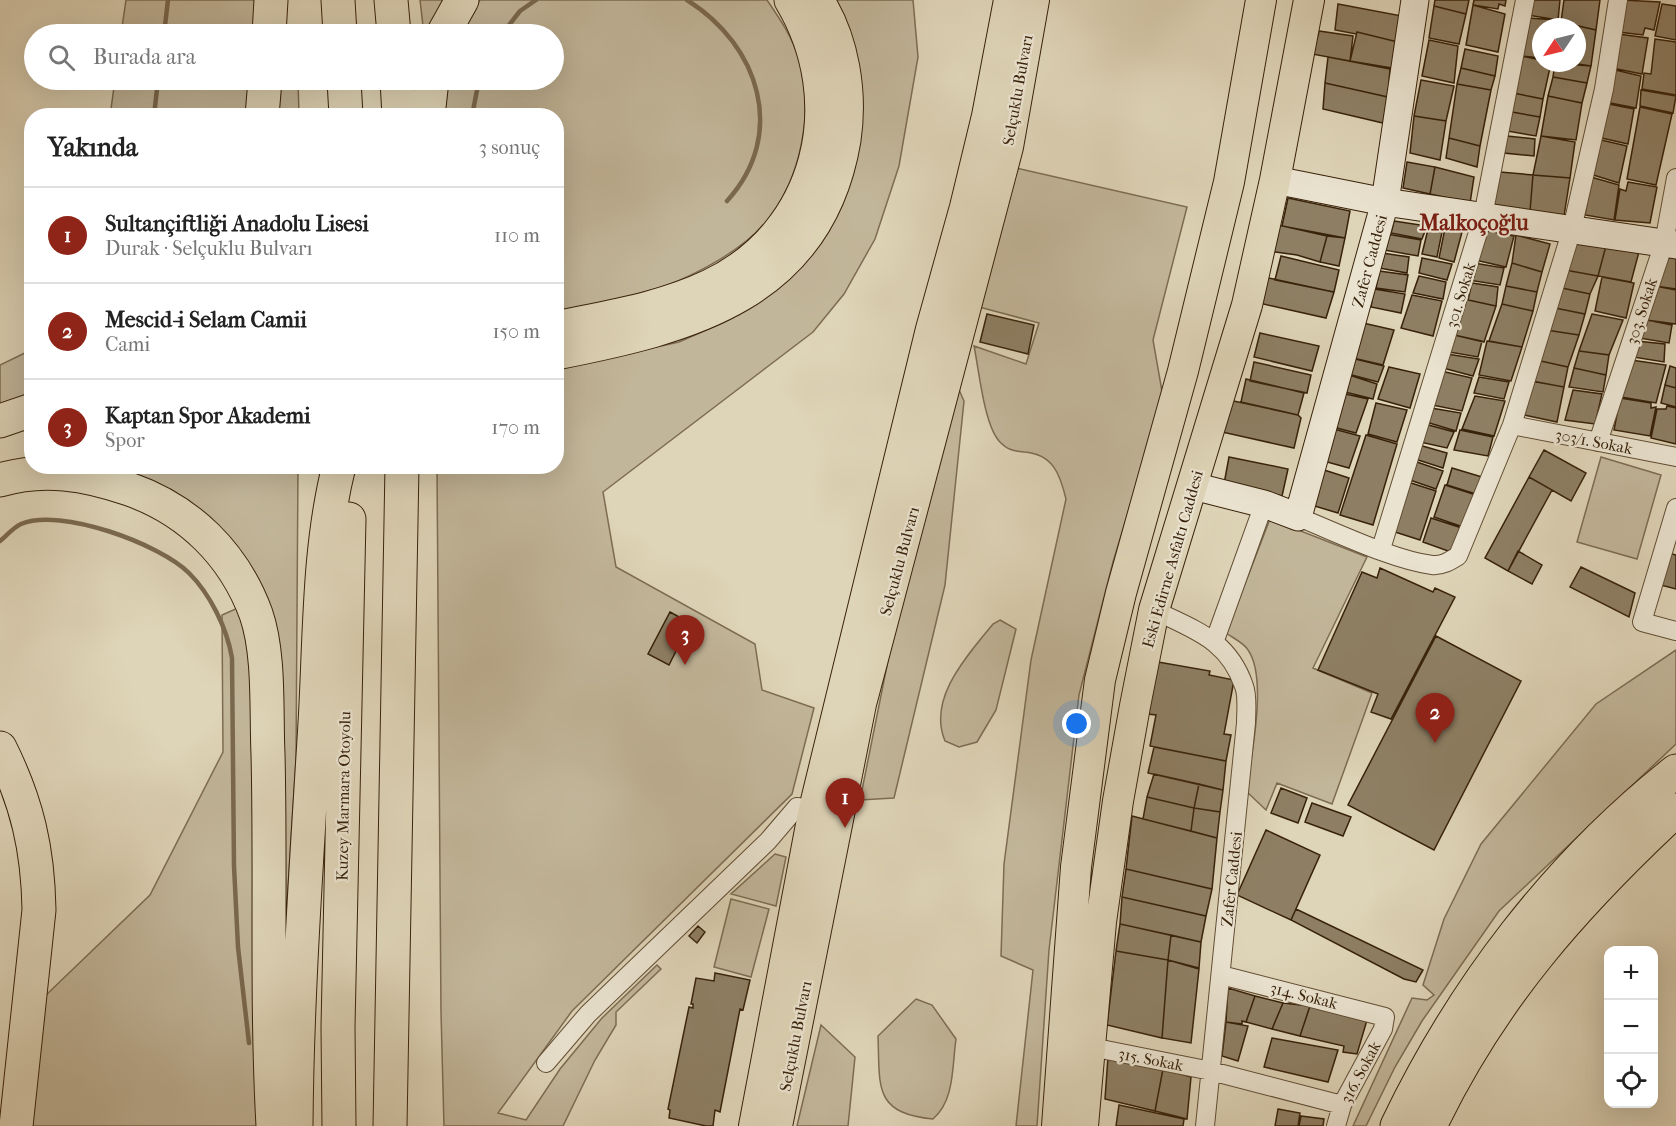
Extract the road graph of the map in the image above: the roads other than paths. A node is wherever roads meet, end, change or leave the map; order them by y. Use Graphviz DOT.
graph roads {
  1 [pos="271,0"];
  2 [pos="338,0"];
  3 [pos="392,0"];
  4 [pos="462,0"];
  5 [pos="791,0"];
  6 [pos="817,0"];
  7 [pos="1009,0"];
  8 [pos="1034,0"];
  9 [pos="1261,0"];
  10 [pos="1309,0"];
  11 [pos="1414,0"];
  12 [pos="1525,0"];
  13 [pos="1618,0"];
  14 [pos="270,24"];
  15 [pos="339,24"];
  16 [pos="393,24"];
  17 [pos="449,24"];
  18 [pos="264,90"];
  19 [pos="345,90"];
  20 [pos="397,90"];
  21 [pos="431,90"];
  22 [pos="263,108"];
  23 [pos="346,108"];
  24 [pos="398,108"];
  25 [pos="429,108"];
  26 [pos="1676,178"];
  27 [pos="1275,180"];
  28 [pos="1385,202"];
  29 [pos="1483,216"];
  30 [pos="1572,229"];
  31 [pos="1670,244"];
  32 [pos="564,326"];
  33 [pos="564,351"];
  34 [pos="24,413"];
  35 [pos="0,421"];
  36 [pos="1512,425"];
  37 [pos="24,431"];
  38 [pos="0,435"];
  39 [pos="1598,442"];
  40 [pos="1676,457"];
  41 [pos="24,460"];
  42 [pos="0,468"];
  43 [pos="28,474"];
  44 [pos="68,474"];
  45 [pos="337,474"];
  46 [pos="350,474"];
  47 [pos="402,474"];
  48 [pos="0,480"];
  49 [pos="1192,486"];
  50 [pos="1264,504"];
  51 [pos="1676,508"];
  52 [pos="1299,517"];
  53 [pos="1381,549"];
  54 [pos="1154,610"];
  55 [pos="1676,631"];
  56 [pos="1215,640"];
  57 [pos="0,748"];
  58 [pos="1672,783"];
  59 [pos="0,798"];
  60 [pos="814,810"];
  61 [pos="1221,975"];
  62 [pos="1385,1017"];
  63 [pos="1091,1047"];
  64 [pos="546,1064"];
  65 [pos="1211,1071"];
  66 [pos="0,1072"];
  67 [pos="1342,1105"];
  68 [pos="16,1126"];
  69 [pos="273,1126"];
  70 [pos="296,1126"];
  71 [pos="339,1126"];
  72 [pos="390,1126"];
  73 [pos="754,1126"];
  74 [pos="777,1126"];
  75 [pos="1057,1126"];
  76 [pos="1083,1126"];
  77 [pos="1205,1126"];
  78 [pos="1336,1126"];
  79 [pos="1397,1126"];
  80 [pos="1430,1126"];
  1 -- 14 [label="highway"];
  2 -- 15 [label="highway"];
  3 -- 16 [label="highway"];
  4 -- 17 [label="highway"];
  5 -- 32 [label="highway"];
  6 -- 33 [label="highway"];
  7 -- 60 [label="main road, Selçuklu Bulvarı"];
  8 -- 74 [label="main road, Selçuklu Bulvarı"];
  9 -- 75 [label="main road"];
  10 -- 27 [label="main road, Eski Edirne Asfaltı Caddesi"];
  11 -- 28 [label="street, Zafer Caddesi"];
  12 -- 29 [label="street, 301. Sokak"];
  13 -- 30 [label="street"];
  18 -- 22 [label="highway"];
  19 -- 23 [label="highway"];
  20 -- 24 [label="highway"];
  21 -- 25 [label="highway"];
  26 -- 31 [label="street, 303. Sokak"];
  27 -- 28 [label="street"];
  27 -- 49 [label="main road, Eski Edirne Asfaltı Caddesi"];
  28 -- 29 [label="street"];
  28 -- 52 [label="street, Zafer Caddesi"];
  29 -- 30 [label="street"];
  29 -- 53 [label="street, 301. Sokak"];
  30 -- 31 [label="street"];
  30 -- 36 [label="street"];
  31 -- 39 [label="street, 303. Sokak"];
  34 -- 35 [label="highway"];
  36 -- 39 [label="street, 303/1. Sokak"];
  36 -- 53 [label="street"];
  37 -- 38 [label="highway"];
  39 -- 40 [label="street, 303/1. Sokak"];
  41 -- 42 [label="highway"];
  43 -- 48 [label="highway"];
  44 -- 69 [label="highway"];
  45 -- 70 [label="highway"];
  46 -- 71 [label="highway, Kuzey Marmara Otoyolu"];
  47 -- 72 [label="highway"];
  49 -- 50 [label="street"];
  49 -- 54 [label="main road, Eski Edirne Asfaltı Caddesi"];
  50 -- 52 [label="street"];
  50 -- 56 [label="street"];
  51 -- 55 [label="street"];
  52 -- 53 [label="street"];
  54 -- 56 [label="street, Zafer Caddesi"];
  54 -- 63 [label="main road, Eski Edirne Asfaltı Caddesi"];
  56 -- 61 [label="street, Zafer Caddesi"];
  57 -- 68 [label="highway"];
  58 -- 79 [label="highway"];
  58 -- 80 [label="highway"];
  59 -- 66 [label="highway"];
  60 -- 64 [label="street"];
  60 -- 73 [label="main road, Selçuklu Bulvarı"];
  61 -- 62 [label="street, 314. Sokak"];
  61 -- 65 [label="street, Zafer Caddesi"];
  62 -- 67 [label="street, 316. Sokak"];
  63 -- 65 [label="street, 315. Sokak"];
  63 -- 76 [label="main road, Eski Edirne Asfaltı Caddesi"];
  65 -- 67 [label="street, 315. Sokak"];
  65 -- 77 [label="street, Zafer Caddesi"];
  67 -- 78 [label="street, 316. Sokak"];
}
